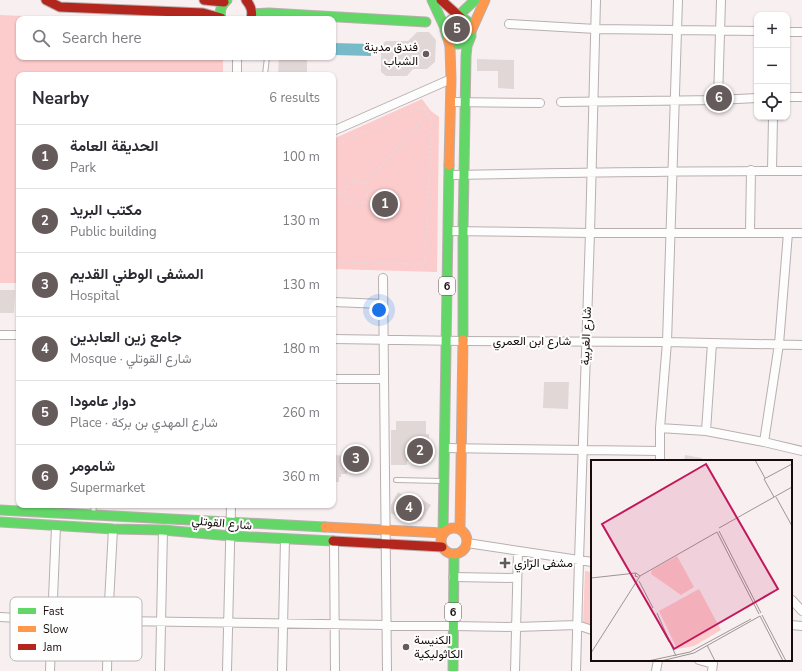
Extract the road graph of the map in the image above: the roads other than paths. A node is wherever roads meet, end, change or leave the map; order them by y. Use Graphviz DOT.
graph roads {
  1 [pos="46,0"];
  2 [pos="204,0"];
  3 [pos="246,0"];
  4 [pos="432,0"];
  5 [pos="441,0"];
  6 [pos="475,0"];
  7 [pos="485,0"];
  8 [pos="596,0"];
  9 [pos="678,0"];
  10 [pos="721,0"];
  11 [pos="225,1"];
  12 [pos="61,3"];
  13 [pos="212,16"];
  14 [pos="220,16"];
  15 [pos="252,16"];
  16 [pos="308,16"];
  17 [pos="336,17"];
  18 [pos="458,17"];
  19 [pos="426,22"];
  20 [pos="509,24"];
  21 [pos="596,29"];
  22 [pos="677,30"];
  23 [pos="720,31"];
  24 [pos="754,31"];
  25 [pos="471,32"];
  26 [pos="790,32"];
  27 [pos="802,32"];
  28 [pos="447,34"];
  29 [pos="237,60"];
  30 [pos="267,60"];
  31 [pos="237,72"];
  32 [pos="265,72"];
  33 [pos="451,79"];
  34 [pos="802,96"];
  35 [pos="790,97"];
  36 [pos="754,98"];
  37 [pos="718,100"];
  38 [pos="674,101"];
  39 [pos="450,102"];
  40 [pos="466,102"];
  41 [pos="561,102"];
  42 [pos="594,102"];
  43 [pos="540,103"];
  44 [pos="773,120"];
  45 [pos="336,130"];
  46 [pos="751,170"];
  47 [pos="772,171"];
  48 [pos="802,171"];
  49 [pos="672,172"];
  50 [pos="592,173"];
  51 [pos="464,174"];
  52 [pos="449,175"];
  53 [pos="448,231"];
  54 [pos="463,232"];
  55 [pos="750,232"];
  56 [pos="590,233"];
  57 [pos="670,233"];
  58 [pos="788,233"];
  59 [pos="802,233"];
  60 [pos="383,278"];
  61 [pos="336,302"];
  62 [pos="383,304"];
  63 [pos="0,335"];
  64 [pos="16,335"];
  65 [pos="336,339"];
  66 [pos="384,340"];
  67 [pos="446,340"];
  68 [pos="463,341"];
  69 [pos="586,342"];
  70 [pos="667,342"];
  71 [pos="712,343"];
  72 [pos="779,344"];
  73 [pos="802,345"];
  74 [pos="336,379"];
  75 [pos="384,379"];
  76 [pos="660,428"];
  77 [pos="706,431"];
  78 [pos="764,442"];
  79 [pos="444,448"];
  80 [pos="461,448"];
  81 [pos="582,450"];
  82 [pos="660,451"];
  83 [pos="802,451"];
  84 [pos="660,460"];
  85 [pos="396,480"];
  86 [pos="444,481"];
  87 [pos="94,508"];
  88 [pos="232,508"];
  89 [pos="0,510"];
  90 [pos="93,515"];
  91 [pos="0,522"];
  92 [pos="231,522"];
  93 [pos="56,526"];
  94 [pos="113,529"];
  95 [pos="460,529"];
  96 [pos="163,530"];
  97 [pos="386,530"];
  98 [pos="443,533"];
  99 [pos="231,536"];
  100 [pos="285,539"];
  101 [pos="334,541"];
  102 [pos="467,543"];
  103 [pos="386,544"];
  104 [pos="442,547"];
  105 [pos="518,551"];
  106 [pos="454,554"];
  107 [pos="579,560"];
  108 [pos="591,562"];
  109 [pos="453,577"];
  110 [pos="517,578"];
  111 [pos="53,597"];
  112 [pos="109,597"];
  113 [pos="792,600"];
  114 [pos="802,611"];
  115 [pos="0,617"];
  116 [pos="10,618"];
  117 [pos="142,622"];
  118 [pos="161,622"];
  119 [pos="229,623"];
  120 [pos="284,624"];
  121 [pos="334,624"];
  122 [pos="387,625"];
  123 [pos="577,625"];
  124 [pos="453,626"];
  125 [pos="516,627"];
  126 [pos="591,630"];
  127 [pos="50,661"];
  128 [pos="107,661"];
  129 [pos="658,661"];
  130 [pos="702,661"];
  131 [pos="50,671"];
  132 [pos="107,671"];
  133 [pos="160,671"];
  134 [pos="227,671"];
  135 [pos="282,671"];
  136 [pos="335,671"];
  137 [pos="387,671"];
  138 [pos="453,671"];
  139 [pos="515,671"];
  140 [pos="576,671"];
  141 [pos="656,671"];
  142 [pos="712,671"];
  1 -- 12 [label="main road"];
  2 -- 11 [label="main road"];
  3 -- 15 [label="main road"];
  4 -- 28 [label="main road"];
  5 -- 18 [label="main road"];
  6 -- 18 [label="main road"];
  7 -- 25 [label="main road"];
  8 -- 21 [label="street, شارع الغربية"];
  9 -- 22 [label="street"];
  10 -- 23 [label="street"];
  11 -- 14 [label="main road"];
  12 -- 13 [label="main road"];
  15 -- 16 [label="main road"];
  17 -- 19 [label="main road"];
  18 -- 25 [label="main road"];
  18 -- 28 [label="main road"];
  20 -- 21 [label="street"];
  21 -- 22 [label="street"];
  21 -- 42 [label="street, شارع الغربية"];
  22 -- 23 [label="street"];
  22 -- 38 [label="street"];
  23 -- 24 [label="street"];
  23 -- 37 [label="street"];
  25 -- 28 [label="main road"];
  25 -- 40 [label="main road, 6"];
  26 -- 27 [label="street"];
  28 -- 33 [label="main road, 6"];
  29 -- 31 [label="street"];
  30 -- 32 [label="lane"];
  33 -- 39 [label="main road, 6"];
  33 -- 45 [label="street"];
  34 -- 35 [label="street"];
  36 -- 37 [label="street"];
  37 -- 38 [label="street"];
  38 -- 42 [label="street"];
  38 -- 49 [label="street"];
  39 -- 40 [label="street"];
  39 -- 52 [label="main road, 6"];
  40 -- 43 [label="street"];
  40 -- 51 [label="main road, 6"];
  41 -- 42 [label="street"];
  42 -- 50 [label="street, شارع الغربية"];
  44 -- 47 [label="street"];
  46 -- 47 [label="street"];
  46 -- 49 [label="street"];
  46 -- 55 [label="street"];
  47 -- 48 [label="street"];
  49 -- 50 [label="street"];
  49 -- 57 [label="street"];
  50 -- 51 [label="street"];
  50 -- 56 [label="street, شارع الغربية"];
  51 -- 52 [label="street"];
  51 -- 54 [label="main road, 6"];
  52 -- 53 [label="main road, 6"];
  53 -- 54 [label="street"];
  53 -- 67 [label="main road, 6"];
  54 -- 56 [label="street"];
  54 -- 68 [label="main road, 6"];
  55 -- 57 [label="street"];
  55 -- 58 [label="street"];
  56 -- 57 [label="street"];
  56 -- 69 [label="street, شارع الغربية"];
  57 -- 70 [label="street"];
  58 -- 59 [label="street"];
  58 -- 72 [label="street"];
  60 -- 62 [label="street"];
  61 -- 62 [label="street"];
  62 -- 66 [label="street"];
  63 -- 64 [label="street"];
  65 -- 66 [label="street, شارع ابن العمري"];
  66 -- 67 [label="street, شارع ابن العمري"];
  66 -- 75 [label="street"];
  67 -- 68 [label="street, شارع ابن العمري"];
  67 -- 79 [label="main road, 6"];
  68 -- 69 [label="street, شارع ابن العمري"];
  68 -- 80 [label="main road, 6"];
  69 -- 70 [label="street, شارع ابن العمري"];
  69 -- 81 [label="street, شارع الغربية"];
  70 -- 71 [label="street, شارع ابن العمري"];
  70 -- 76 [label="street"];
  71 -- 72 [label="street, شارع ابن العمري"];
  71 -- 77 [label="street"];
  72 -- 73 [label="street, شارع ابن العمري"];
  72 -- 78 [label="street"];
  74 -- 75 [label="street"];
  75 -- 97 [label="street"];
  76 -- 77 [label="street"];
  76 -- 82 [label="street"];
  77 -- 78 [label="street"];
  78 -- 83 [label="street"];
  79 -- 80 [label="street"];
  79 -- 86 [label="main road, 6"];
  80 -- 81 [label="street"];
  80 -- 95 [label="main road, 6"];
  81 -- 82 [label="street"];
  81 -- 107 [label="street, شارع الغربية"];
  82 -- 84 [label="street"];
  85 -- 86 [label="lane"];
  86 -- 98 [label="main road, 6"];
  87 -- 90 [label="lane"];
  88 -- 92 [label="street"];
  89 -- 90 [label="main road, شارع القوتلي"];
  90 -- 92 [label="main road, شارع القوتلي"];
  91 -- 93 [label="main road, شارع القوتلي"];
  92 -- 97 [label="main road, شارع القوتلي"];
  92 -- 99 [label="street"];
  93 -- 94 [label="main road, شارع القوتلي"];
  93 -- 111 [label="street"];
  94 -- 96 [label="main road, شارع القوتلي"];
  94 -- 112 [label="street"];
  95 -- 98 [label="main road"];
  95 -- 102 [label="main road"];
  96 -- 99 [label="main road, شارع القوتلي"];
  96 -- 118 [label="street"];
  97 -- 98 [label="main road, شارع القوتلي"];
  97 -- 103 [label="street"];
  98 -- 104 [label="main road"];
  99 -- 100 [label="main road, شارع القوتلي"];
  99 -- 119 [label="street"];
  100 -- 101 [label="main road, شارع القوتلي"];
  100 -- 120 [label="street"];
  101 -- 103 [label="main road, شارع القوتلي"];
  101 -- 121 [label="street"];
  102 -- 105 [label="street"];
  102 -- 106 [label="main road"];
  103 -- 104 [label="main road, شارع القوتلي"];
  103 -- 122 [label="street"];
  104 -- 106 [label="main road"];
  105 -- 107 [label="street"];
  105 -- 110 [label="street"];
  106 -- 109 [label="main road, 6"];
  107 -- 108 [label="street"];
  107 -- 123 [label="street, شارع الغربية"];
  109 -- 110 [label="street"];
  109 -- 124 [label="main road, 6"];
  110 -- 125 [label="street"];
  113 -- 114 [label="street"];
  115 -- 116 [label="street"];
  117 -- 118 [label="street"];
  118 -- 119 [label="street"];
  118 -- 133 [label="street"];
  119 -- 120 [label="street"];
  119 -- 134 [label="street"];
  120 -- 121 [label="street"];
  120 -- 135 [label="street"];
  121 -- 122 [label="street"];
  121 -- 136 [label="street"];
  122 -- 124 [label="street"];
  122 -- 137 [label="street"];
  123 -- 125 [label="street"];
  123 -- 126 [label="street"];
  123 -- 140 [label="street, شارع الغربية"];
  124 -- 125 [label="street"];
  124 -- 138 [label="main road, 6"];
  125 -- 139 [label="street"];
  127 -- 131 [label="street"];
  128 -- 132 [label="street"];
  129 -- 141 [label="street"];
  130 -- 142 [label="street"];
}
